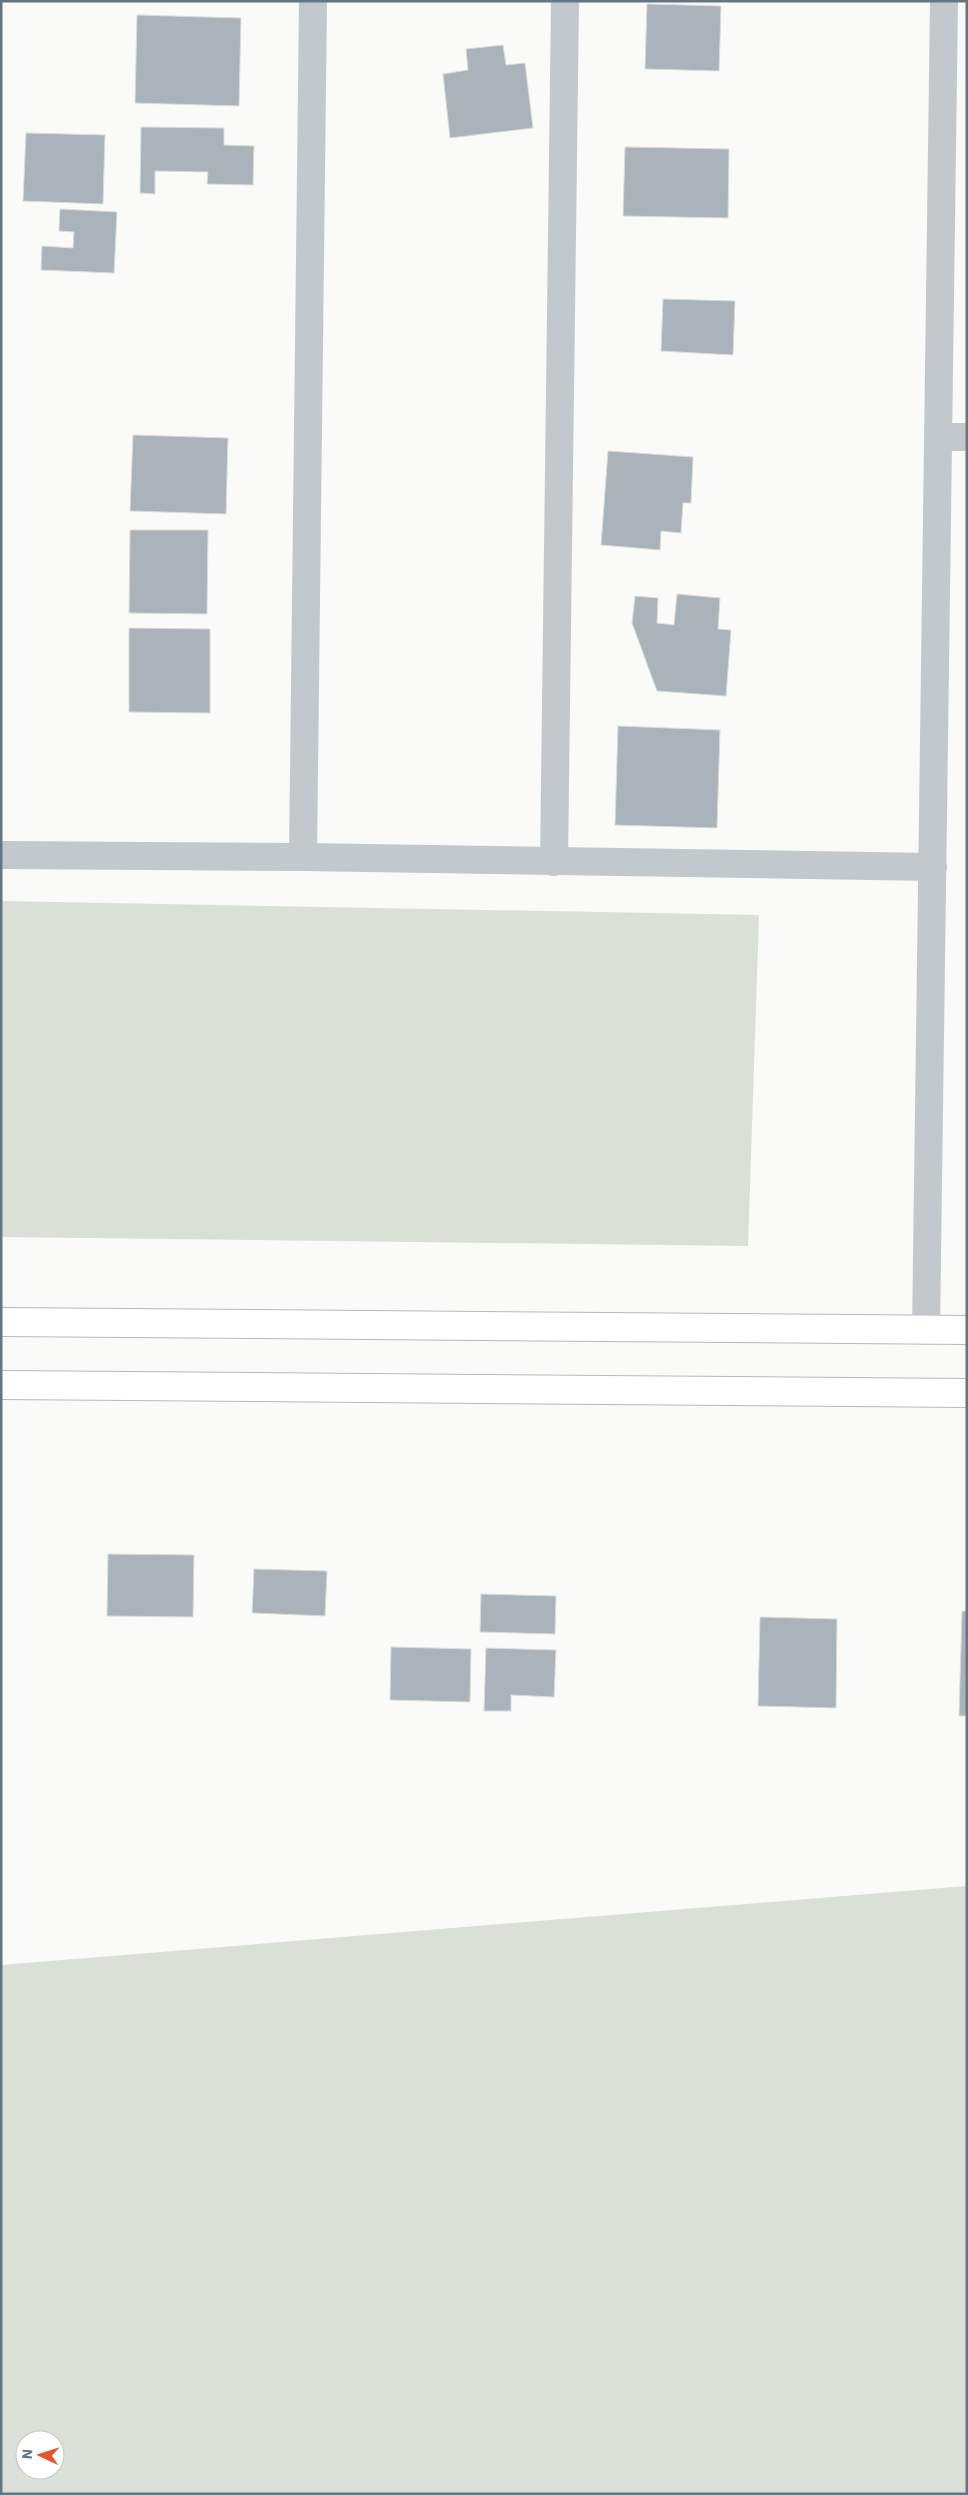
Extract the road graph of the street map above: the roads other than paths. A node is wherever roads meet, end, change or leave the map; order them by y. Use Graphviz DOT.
graph roads {
  1 [pos="313,1"];
  2 [pos="565,1"];
  3 [pos="944,1"];
  4 [pos="939,437"];
  5 [pos="967,437"];
  6 [pos="1,855"];
  7 [pos="303,857"];
  8 [pos="554,862"];
  9 [pos="933,867"];
  10 [pos="1,1322"];
  11 [pos="967,1330"];
  12 [pos="926,1331"];
  13 [pos="1,1384"];
  14 [pos="967,1393"];
  1 -- 7 [label="street"];
  2 -- 8 [label="street"];
  3 -- 4 [label="street"];
  4 -- 5 [label="street"];
  4 -- 9 [label="street"];
  6 -- 7 [label="street"];
  7 -- 8 [label="street"];
  8 -- 9 [label="street"];
  9 -- 12 [label="street"];
  10 -- 12 [label="main road"];
  11 -- 12 [label="main road"];
  13 -- 14 [label="main road"];
}
